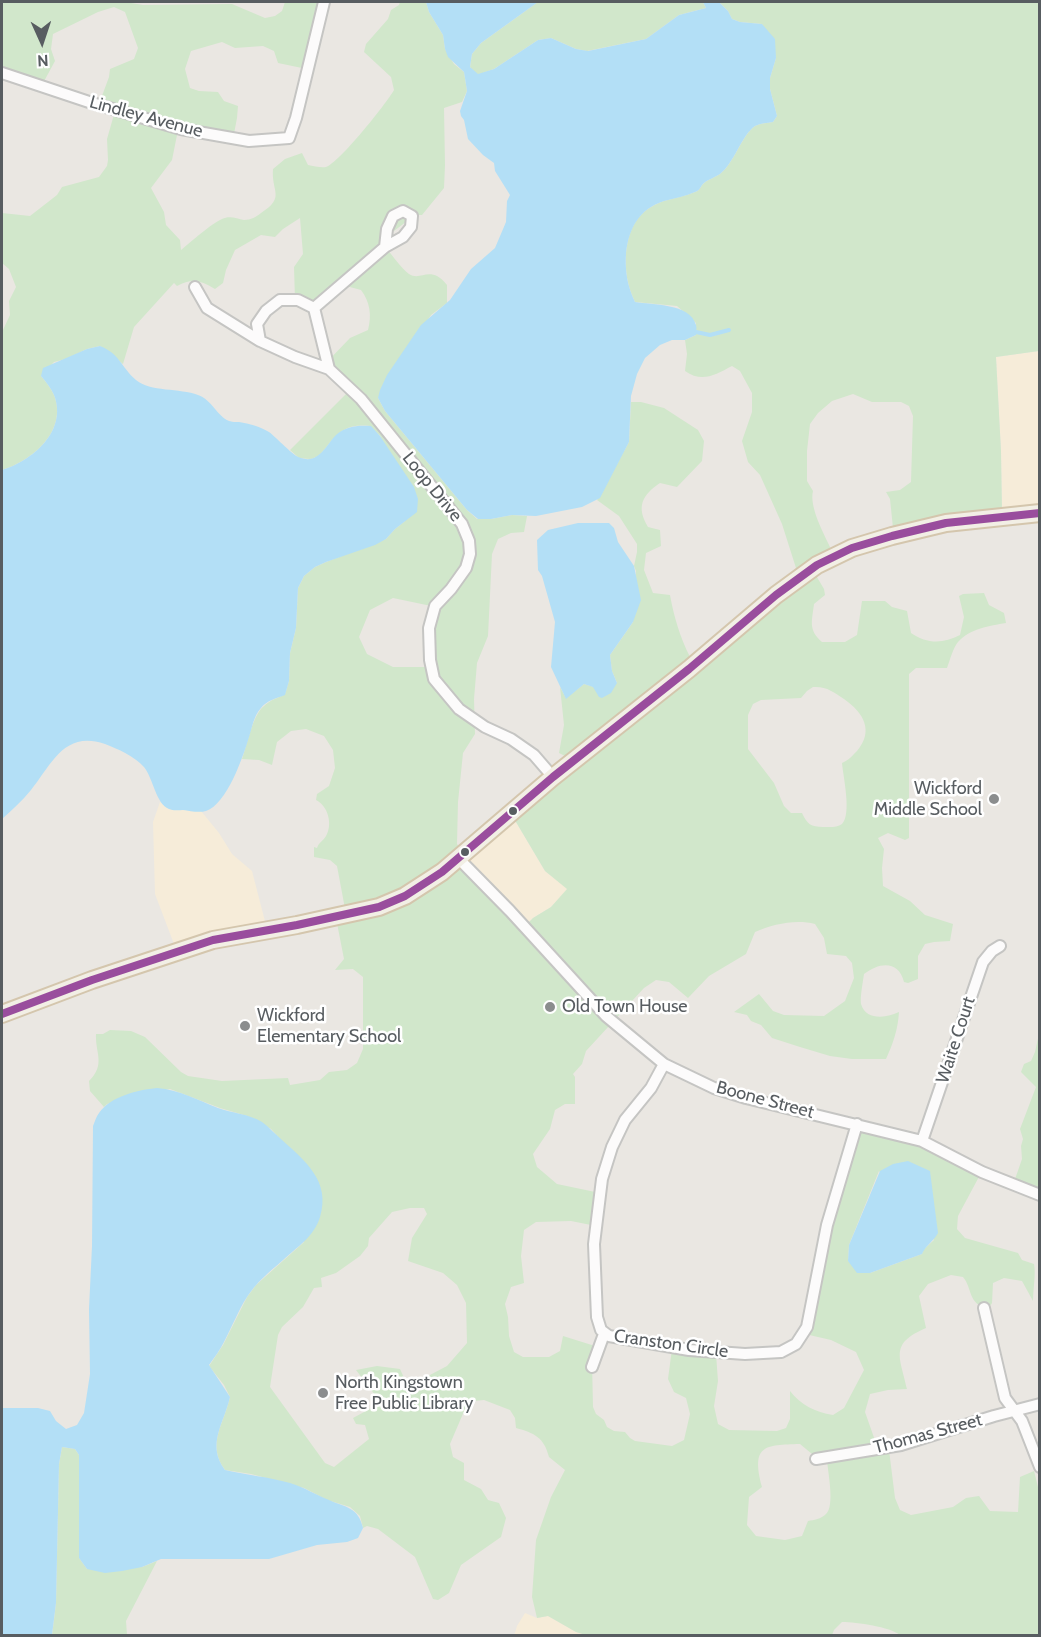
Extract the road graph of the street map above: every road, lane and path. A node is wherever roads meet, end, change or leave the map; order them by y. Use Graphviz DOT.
graph roads {
  1 [pos="324,2"];
  2 [pos="2,72"];
  3 [pos="386,247"];
  4 [pos="195,287"];
  5 [pos="314,308"];
  6 [pos="260,341"];
  7 [pos="329,369"];
  8 [pos="1040,513"];
  9 [pos="553,777"];
  10 [pos="458,858"];
  11 [pos="1000,946"];
  12 [pos="2,1014"];
  13 [pos="664,1064"];
  14 [pos="857,1124"];
  15 [pos="922,1141"];
  16 [pos="1040,1195"];
  17 [pos="984,1308"];
  18 [pos="604,1334"];
  19 [pos="592,1367"];
  20 [pos="1040,1404"];
  21 [pos="1013,1411"];
  22 [pos="816,1459"];
  23 [pos="1040,1467"];
  1 -- 2 [label="street, Lindley Avenue"];
  3 -- 5 [label="street"];
  4 -- 6 [label="street, Loop Drive"];
  5 -- 6 [label="street"];
  5 -- 7 [label="street"];
  6 -- 7 [label="street, Loop Drive"];
  7 -- 9 [label="street, Loop Drive"];
  8 -- 9 [label="main road"];
  9 -- 10 [label="main road"];
  10 -- 12 [label="main road"];
  10 -- 13 [label="street, Boone Street"];
  11 -- 15 [label="street, Waite Court"];
  13 -- 14 [label="street, Boone Street"];
  13 -- 18 [label="street, Cranston Circle"];
  14 -- 15 [label="street, Boone Street"];
  14 -- 18 [label="street, Cranston Circle"];
  15 -- 16 [label="street, Boone Street"];
  17 -- 21 [label="street"];
  18 -- 19 [label="street"];
  20 -- 21 [label="street, Thomas Street"];
  21 -- 22 [label="street, Thomas Street"];
  21 -- 23 [label="street"];
}
